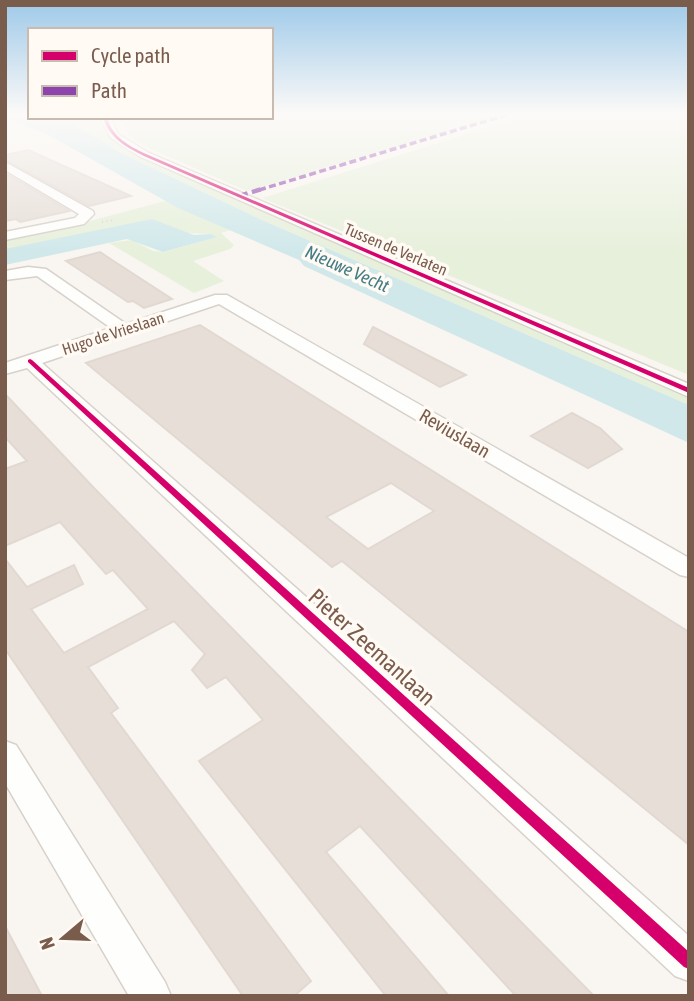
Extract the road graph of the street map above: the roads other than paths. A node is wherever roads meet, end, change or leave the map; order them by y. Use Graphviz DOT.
graph roads {
  1 [pos="158,161"];
  2 [pos="5,165"];
  3 [pos="28,178"];
  4 [pos="5,183"];
  5 [pos="5,236"];
  6 [pos="5,276"];
  7 [pos="221,298"];
  8 [pos="123,329"];
  9 [pos="18,365"];
  10 [pos="689,391"];
  11 [pos="689,569"];
  12 [pos="5,754"];
  13 [pos="689,962"];
  14 [pos="152,996"];
  1 -- 10 [label="street, Tussen de Verlaten"];
  2 -- 3 [label="street"];
  3 -- 4 [label="street"];
  3 -- 5 [label="street"];
  6 -- 8 [label="street"];
  7 -- 8 [label="street, Hugo de Vrieslaan"];
  7 -- 11 [label="street, Reviuslaan"];
  8 -- 9 [label="street, Hugo de Vrieslaan"];
  9 -- 13 [label="street, Pieter Zeemanlaan"];
  12 -- 14 [label="street"];
}
